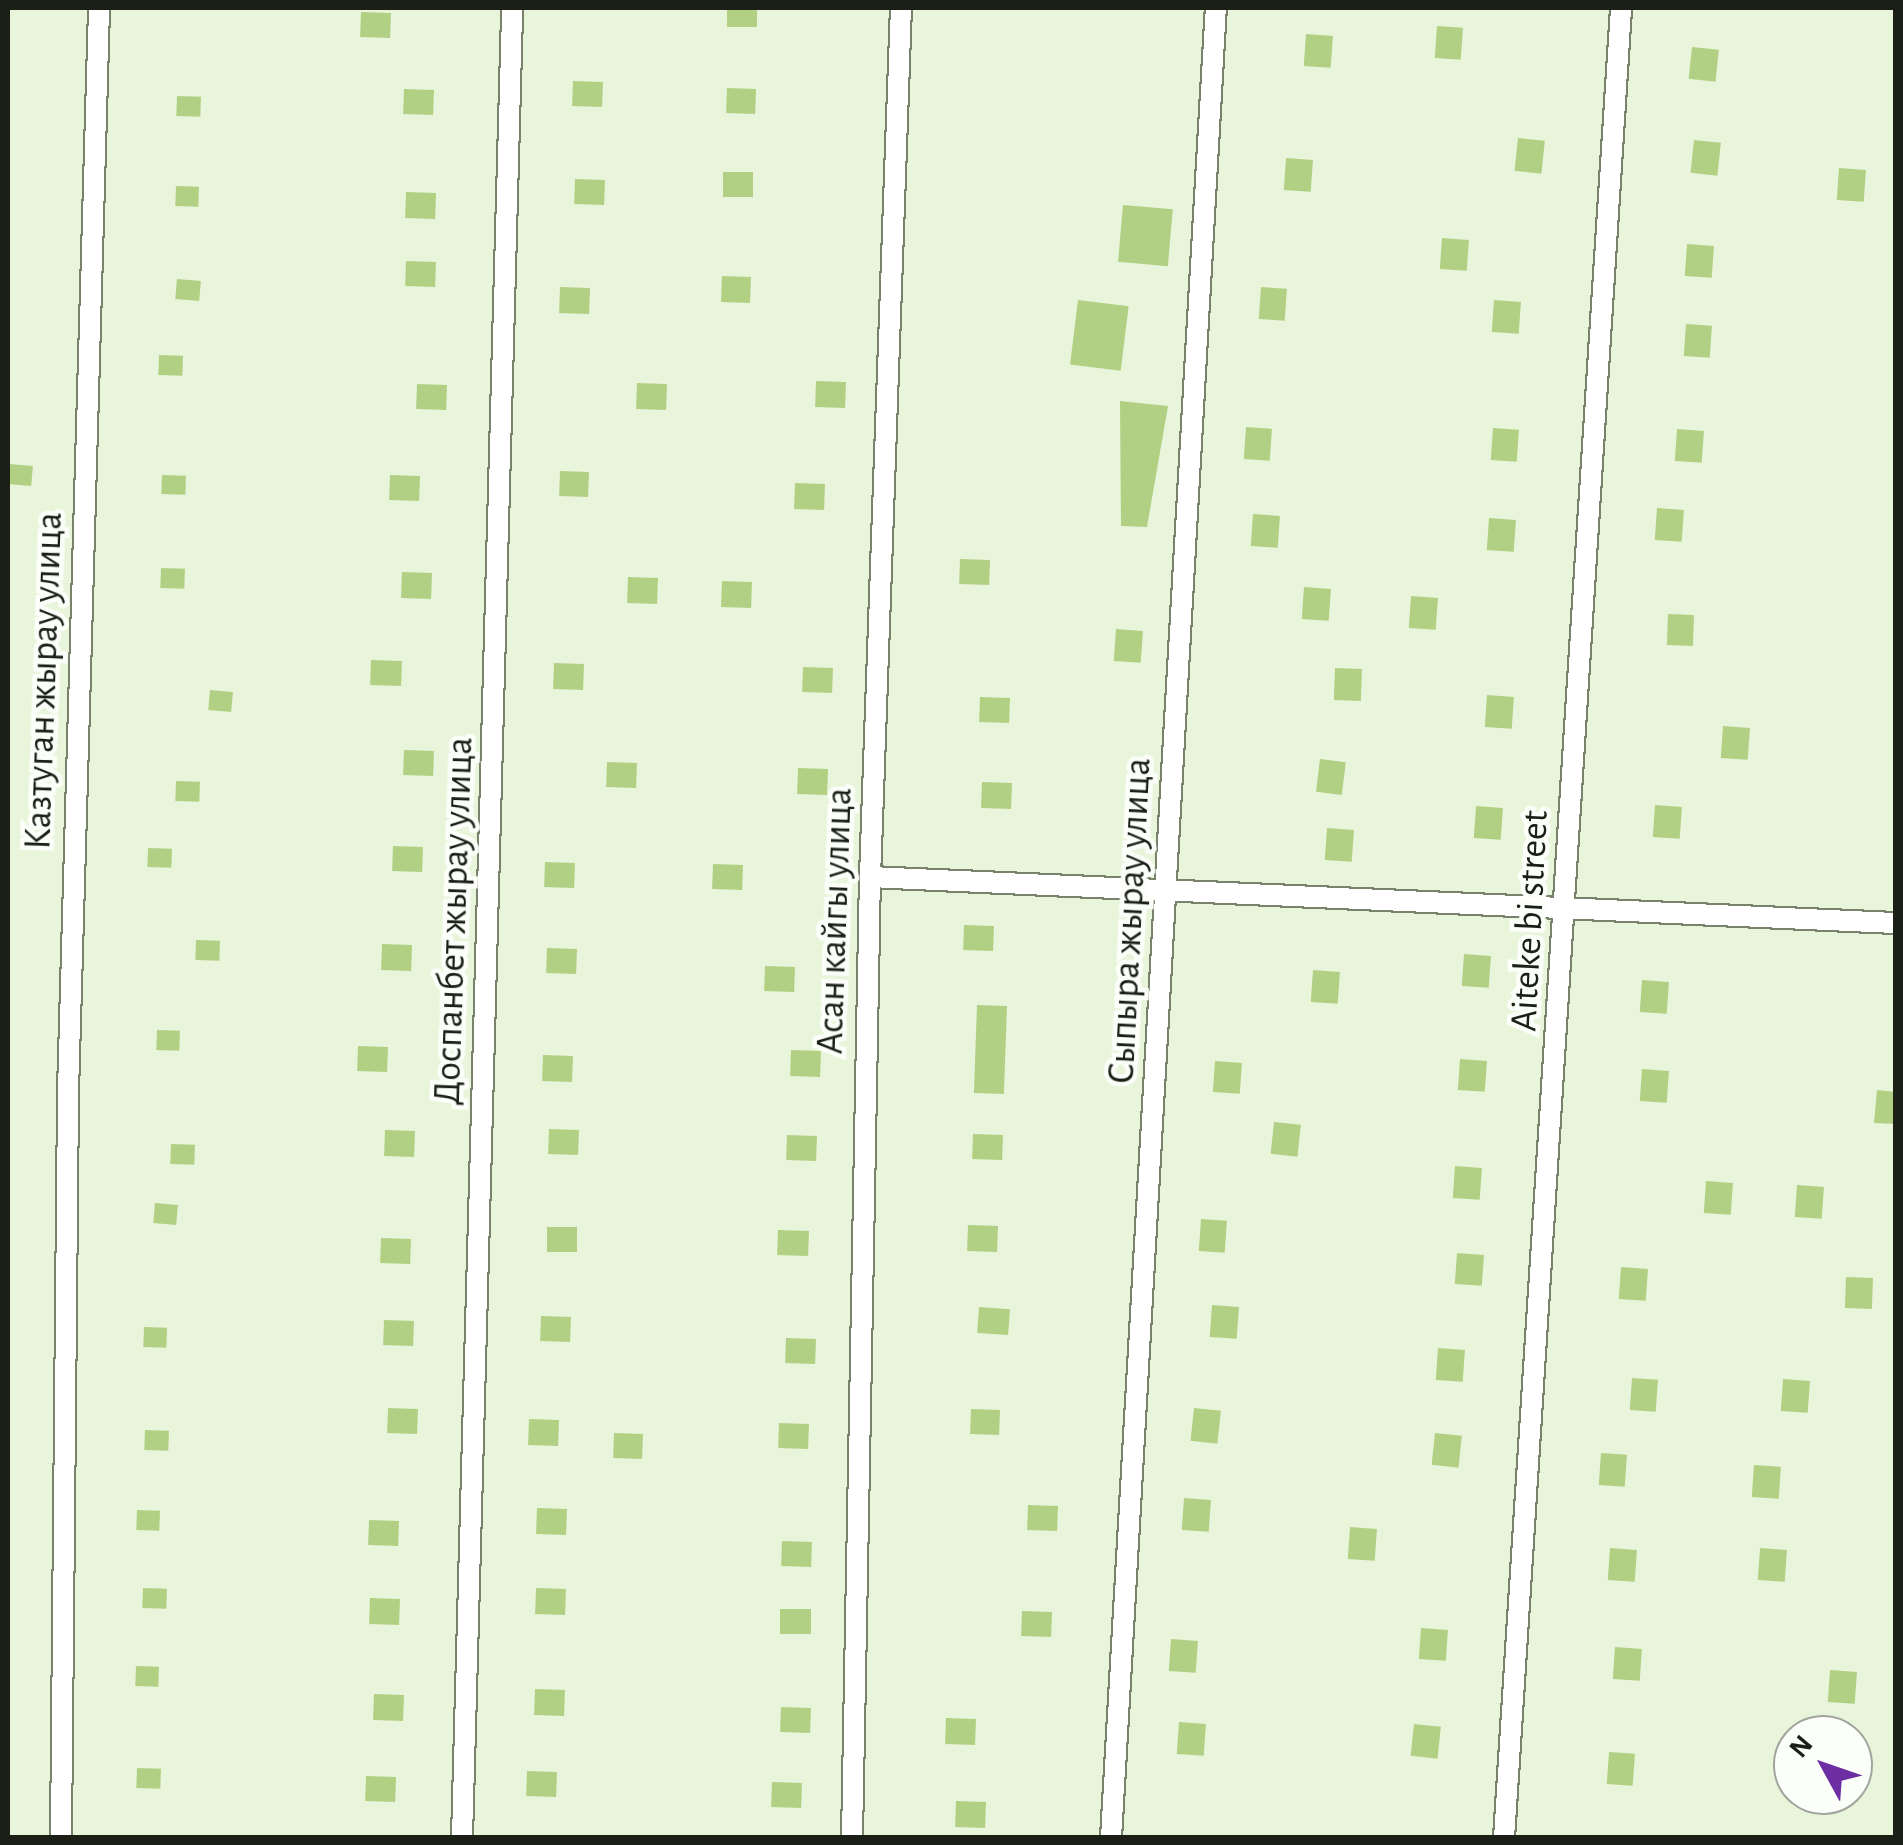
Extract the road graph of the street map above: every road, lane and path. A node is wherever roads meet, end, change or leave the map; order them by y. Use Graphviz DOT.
graph roads {
  1 [pos="99,8"];
  2 [pos="512,8"];
  3 [pos="900,8"];
  4 [pos="1216,8"];
  5 [pos="1621,8"];
  6 [pos="870,876"];
  7 [pos="1170,885"];
  8 [pos="1568,909"];
  9 [pos="1896,922"];
  10 [pos="61,1838"];
  11 [pos="462,1838"];
  12 [pos="852,1838"];
  13 [pos="1112,1838"];
  14 [pos="1504,1838"];
  1 -- 10 [label="street, Казтуган жырау улица"];
  2 -- 11 [label="street, Доспанбет жырау улица"];
  3 -- 6 [label="street, Асан кайгы улица"];
  4 -- 7 [label="street, Сыпыра жырау улица"];
  5 -- 8 [label="street, Aiteke bi street"];
  6 -- 7 [label="street"];
  6 -- 12 [label="street, Асан кайгы улица"];
  7 -- 8 [label="street"];
  7 -- 13 [label="street, Сыпыра жырау улица"];
  8 -- 9 [label="street"];
  8 -- 14 [label="street, Aiteke bi street"];
}
